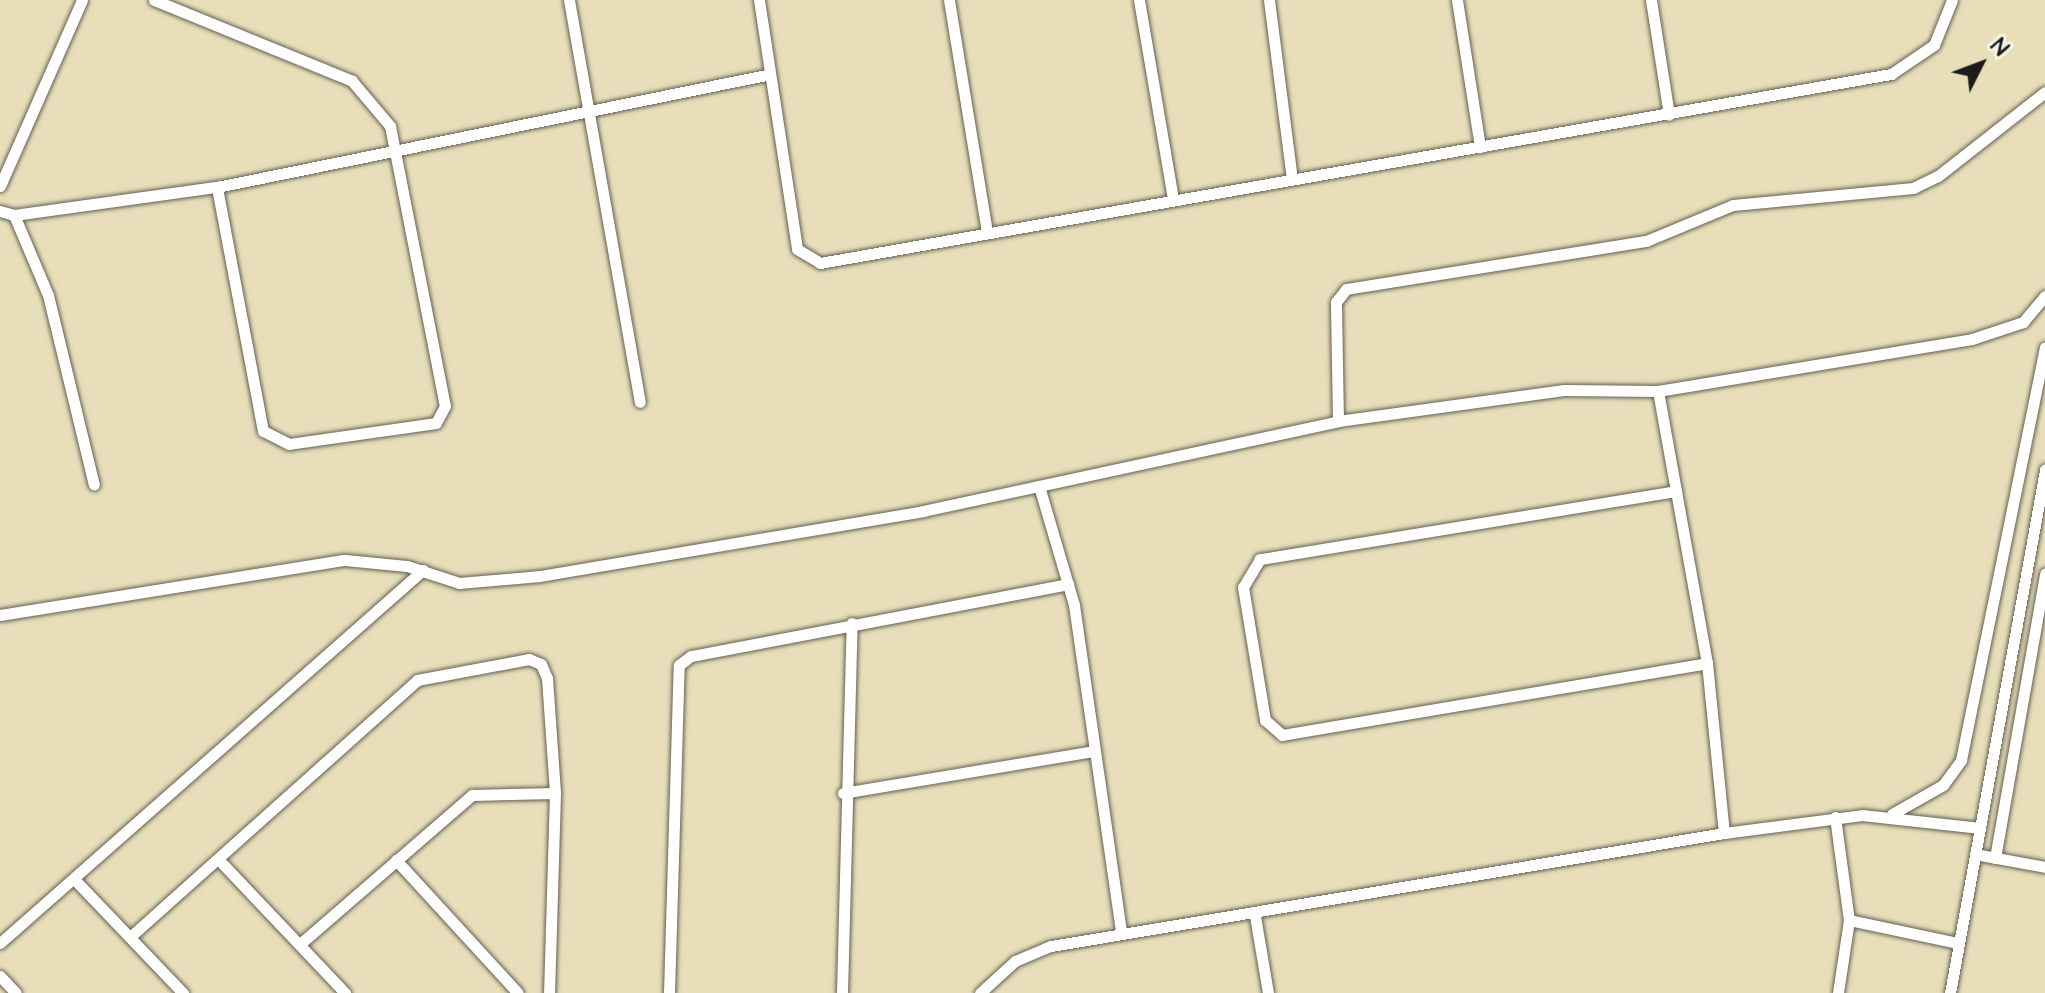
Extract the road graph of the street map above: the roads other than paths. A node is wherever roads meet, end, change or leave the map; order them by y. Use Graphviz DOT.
graph roads {
  1 [pos="82,0"];
  2 [pos="154,0"];
  3 [pos="569,0"];
  4 [pos="759,0"];
  5 [pos="949,0"];
  6 [pos="1139,0"];
  7 [pos="1269,0"];
  8 [pos="1457,0"];
  9 [pos="1651,0"];
  10 [pos="1952,0"];
  11 [pos="179,5"];
  12 [pos="766,75"];
  13 [pos="2045,92"];
  14 [pos="586,113"];
  15 [pos="1669,115"];
  16 [pos="400,147"];
  17 [pos="1480,147"];
  18 [pos="1292,179"];
  19 [pos="1,182"];
  20 [pos="217,187"];
  21 [pos="1173,199"];
  22 [pos="0,211"];
  23 [pos="14,215"];
  24 [pos="987,233"];
  25 [pos="2045,296"];
  26 [pos="2045,347"];
  27 [pos="1658,391"];
  28 [pos="640,402"];
  29 [pos="1338,421"];
  30 [pos="2045,470"];
  31 [pos="94,485"];
  32 [pos="1039,486"];
  33 [pos="1676,491"];
  34 [pos="423,570"];
  35 [pos="2045,573"];
  36 [pos="1068,584"];
  37 [pos="0,615"];
  38 [pos="852,623"];
  39 [pos="1707,663"];
  40 [pos="1093,751"];
  41 [pos="555,793"];
  42 [pos="843,793"];
  43 [pos="1890,814"];
  44 [pos="1835,817"];
  45 [pos="1980,828"];
  46 [pos="1724,833"];
  47 [pos="1975,854"];
  48 [pos="1995,858"];
  49 [pos="218,859"];
  50 [pos="396,860"];
  51 [pos="2045,867"];
  52 [pos="74,879"];
  53 [pos="1255,916"];
  54 [pos="1849,920"];
  55 [pos="1121,932"];
  56 [pos="130,937"];
  57 [pos="0,943"];
  58 [pos="1958,943"];
  59 [pos="300,944"];
  60 [pos="0,976"];
  61 [pos="1834,992"];
  62 [pos="16,993"];
  63 [pos="183,993"];
  64 [pos="345,993"];
  65 [pos="518,993"];
  66 [pos="549,993"];
  67 [pos="669,993"];
  68 [pos="842,993"];
  69 [pos="980,993"];
  70 [pos="1268,993"];
  71 [pos="1950,993"];
  1 -- 19 [label="street"];
  2 -- 11 [label="street"];
  3 -- 14 [label="street"];
  4 -- 12 [label="street"];
  5 -- 24 [label="street"];
  6 -- 21 [label="street"];
  7 -- 18 [label="street"];
  8 -- 17 [label="street"];
  9 -- 15 [label="street"];
  10 -- 15 [label="street"];
  11 -- 16 [label="street"];
  12 -- 14 [label="street"];
  12 -- 24 [label="street"];
  13 -- 29 [label="street"];
  14 -- 16 [label="street"];
  14 -- 28 [label="street"];
  15 -- 17 [label="street"];
  16 -- 20 [label="street"];
  16 -- 20 [label="street"];
  17 -- 18 [label="street"];
  18 -- 21 [label="street"];
  20 -- 23 [label="street"];
  21 -- 24 [label="street"];
  22 -- 23 [label="street"];
  23 -- 31 [label="street"];
  25 -- 27 [label="street"];
  26 -- 43 [label="street"];
  27 -- 29 [label="street"];
  27 -- 33 [label="street"];
  29 -- 32 [label="street"];
  30 -- 45 [label="street"];
  32 -- 34 [label="street"];
  32 -- 36 [label="street"];
  33 -- 39 [label="street"];
  33 -- 39 [label="street"];
  34 -- 37 [label="street"];
  34 -- 52 [label="street"];
  35 -- 48 [label="street"];
  36 -- 38 [label="street"];
  36 -- 40 [label="street"];
  38 -- 42 [label="street"];
  38 -- 67 [label="street"];
  39 -- 46 [label="street"];
  40 -- 42 [label="street"];
  40 -- 55 [label="street"];
  41 -- 49 [label="street"];
  41 -- 50 [label="street"];
  41 -- 66 [label="street"];
  42 -- 68 [label="street"];
  43 -- 44 [label="street"];
  43 -- 45 [label="street"];
  44 -- 46 [label="street"];
  44 -- 54 [label="street"];
  45 -- 47 [label="street"];
  46 -- 53 [label="street"];
  47 -- 48 [label="street"];
  47 -- 58 [label="street"];
  48 -- 51 [label="street"];
  49 -- 56 [label="street"];
  49 -- 59 [label="street"];
  50 -- 59 [label="street"];
  50 -- 65 [label="street"];
  52 -- 56 [label="street"];
  52 -- 57 [label="street"];
  53 -- 55 [label="street"];
  53 -- 70 [label="street"];
  54 -- 58 [label="street"];
  54 -- 61 [label="street"];
  55 -- 69 [label="street"];
  56 -- 63 [label="street"];
  58 -- 71 [label="street"];
  59 -- 64 [label="street"];
  60 -- 62 [label="street"];
}
